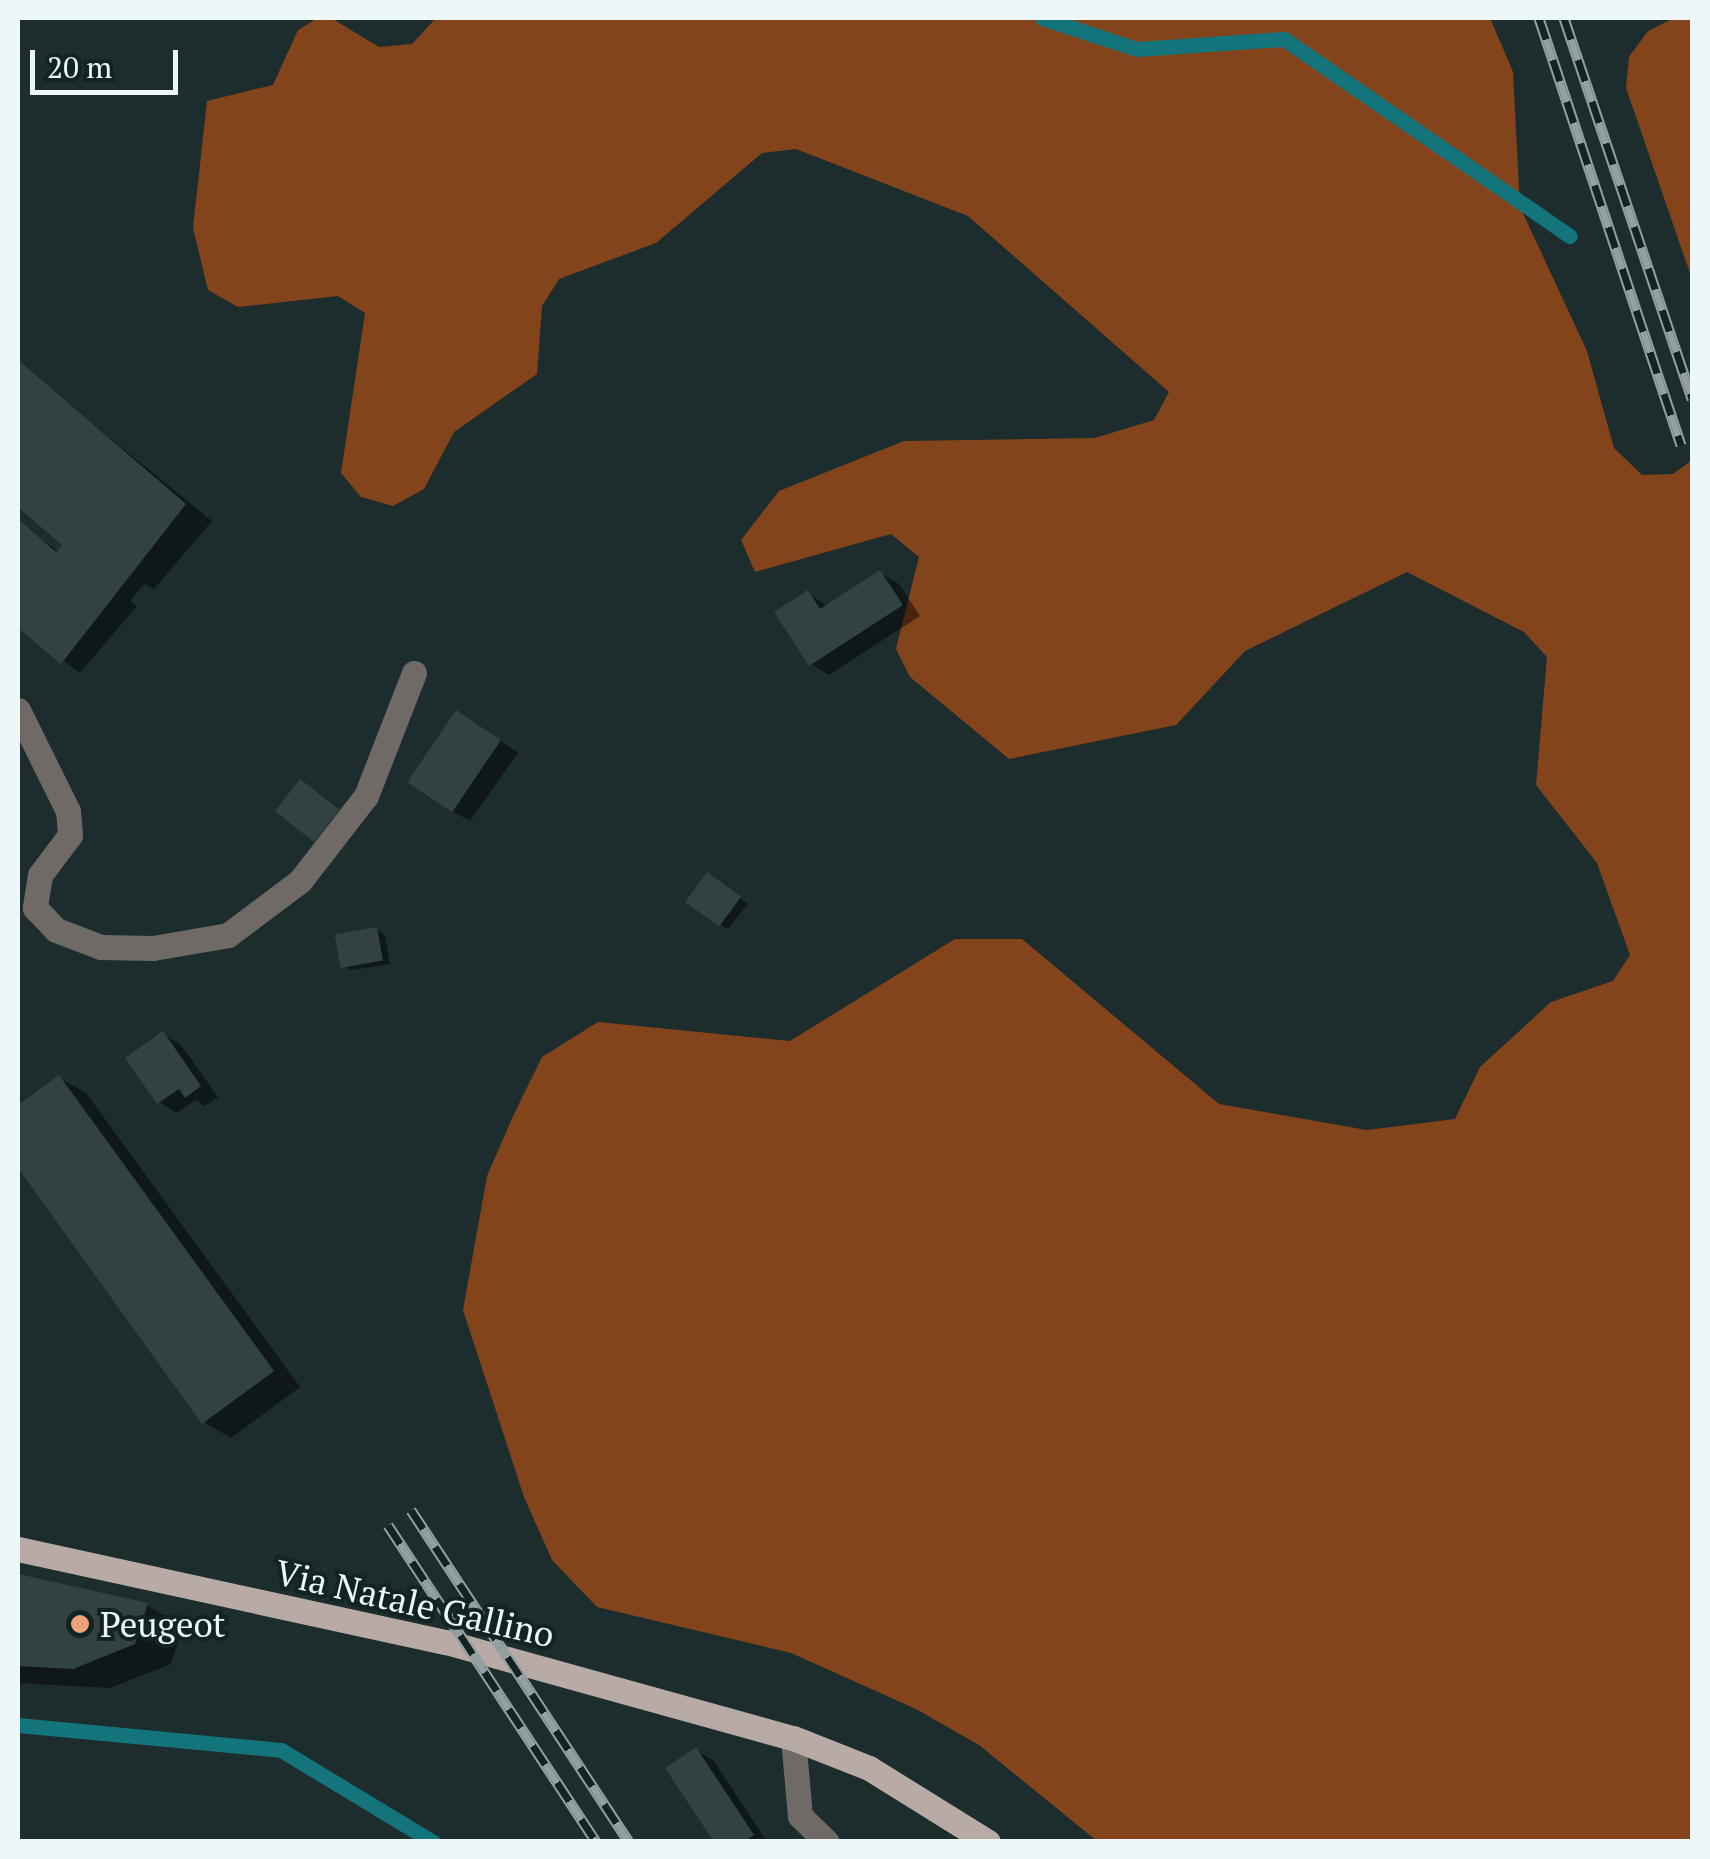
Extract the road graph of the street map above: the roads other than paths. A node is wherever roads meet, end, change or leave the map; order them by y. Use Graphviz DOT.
graph roads {
  1 [pos="414,673"];
  2 [pos="18,710"];
  3 [pos="18,1550"];
  4 [pos="793,1738"];
  5 [pos="827,1842"];
  6 [pos="988,1842"];
  1 -- 2 [label="lane"];
  3 -- 4 [label="main road, Via Natale Gallino"];
  4 -- 5 [label="lane"];
  4 -- 6 [label="main road, Via Natale Gallino"];
}
